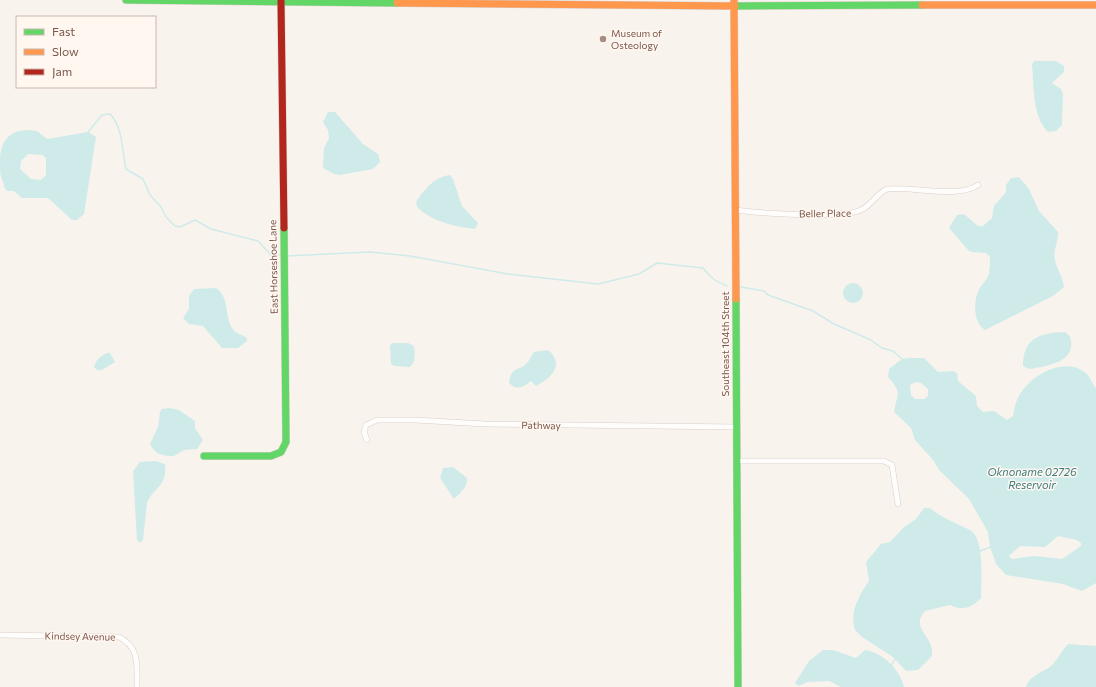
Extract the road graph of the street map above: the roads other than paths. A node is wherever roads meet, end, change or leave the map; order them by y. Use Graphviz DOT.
graph roads {
  1 [pos="126,0"];
  2 [pos="207,0"];
  3 [pos="281,1"];
  4 [pos="426,1"];
  5 [pos="602,2"];
  6 [pos="734,3"];
  7 [pos="1064,3"];
  8 [pos="1096,6"];
  9 [pos="978,185"];
  10 [pos="735,210"];
  11 [pos="736,427"];
  12 [pos="367,440"];
  13 [pos="204,456"];
  14 [pos="736,461"];
  15 [pos="898,504"];
  16 [pos="0,635"];
  17 [pos="137,687"];
  18 [pos="738,687"];
  1 -- 2 [label="street"];
  2 -- 3 [label="street"];
  3 -- 4 [label="street"];
  3 -- 13 [label="street, East Horseshoe Lane"];
  4 -- 5 [label="street"];
  5 -- 6 [label="street"];
  6 -- 7 [label="street"];
  6 -- 10 [label="street, Southeast 104th Street"];
  7 -- 8 [label="street"];
  9 -- 10 [label="street, Beller Place"];
  10 -- 11 [label="street, Southeast 104th Street"];
  11 -- 12 [label="street, Pathway"];
  11 -- 14 [label="street, Southeast 104th Street"];
  14 -- 15 [label="street"];
  14 -- 18 [label="street, Southeast 104th Street"];
  16 -- 17 [label="street, Kindsey Avenue"];
}
